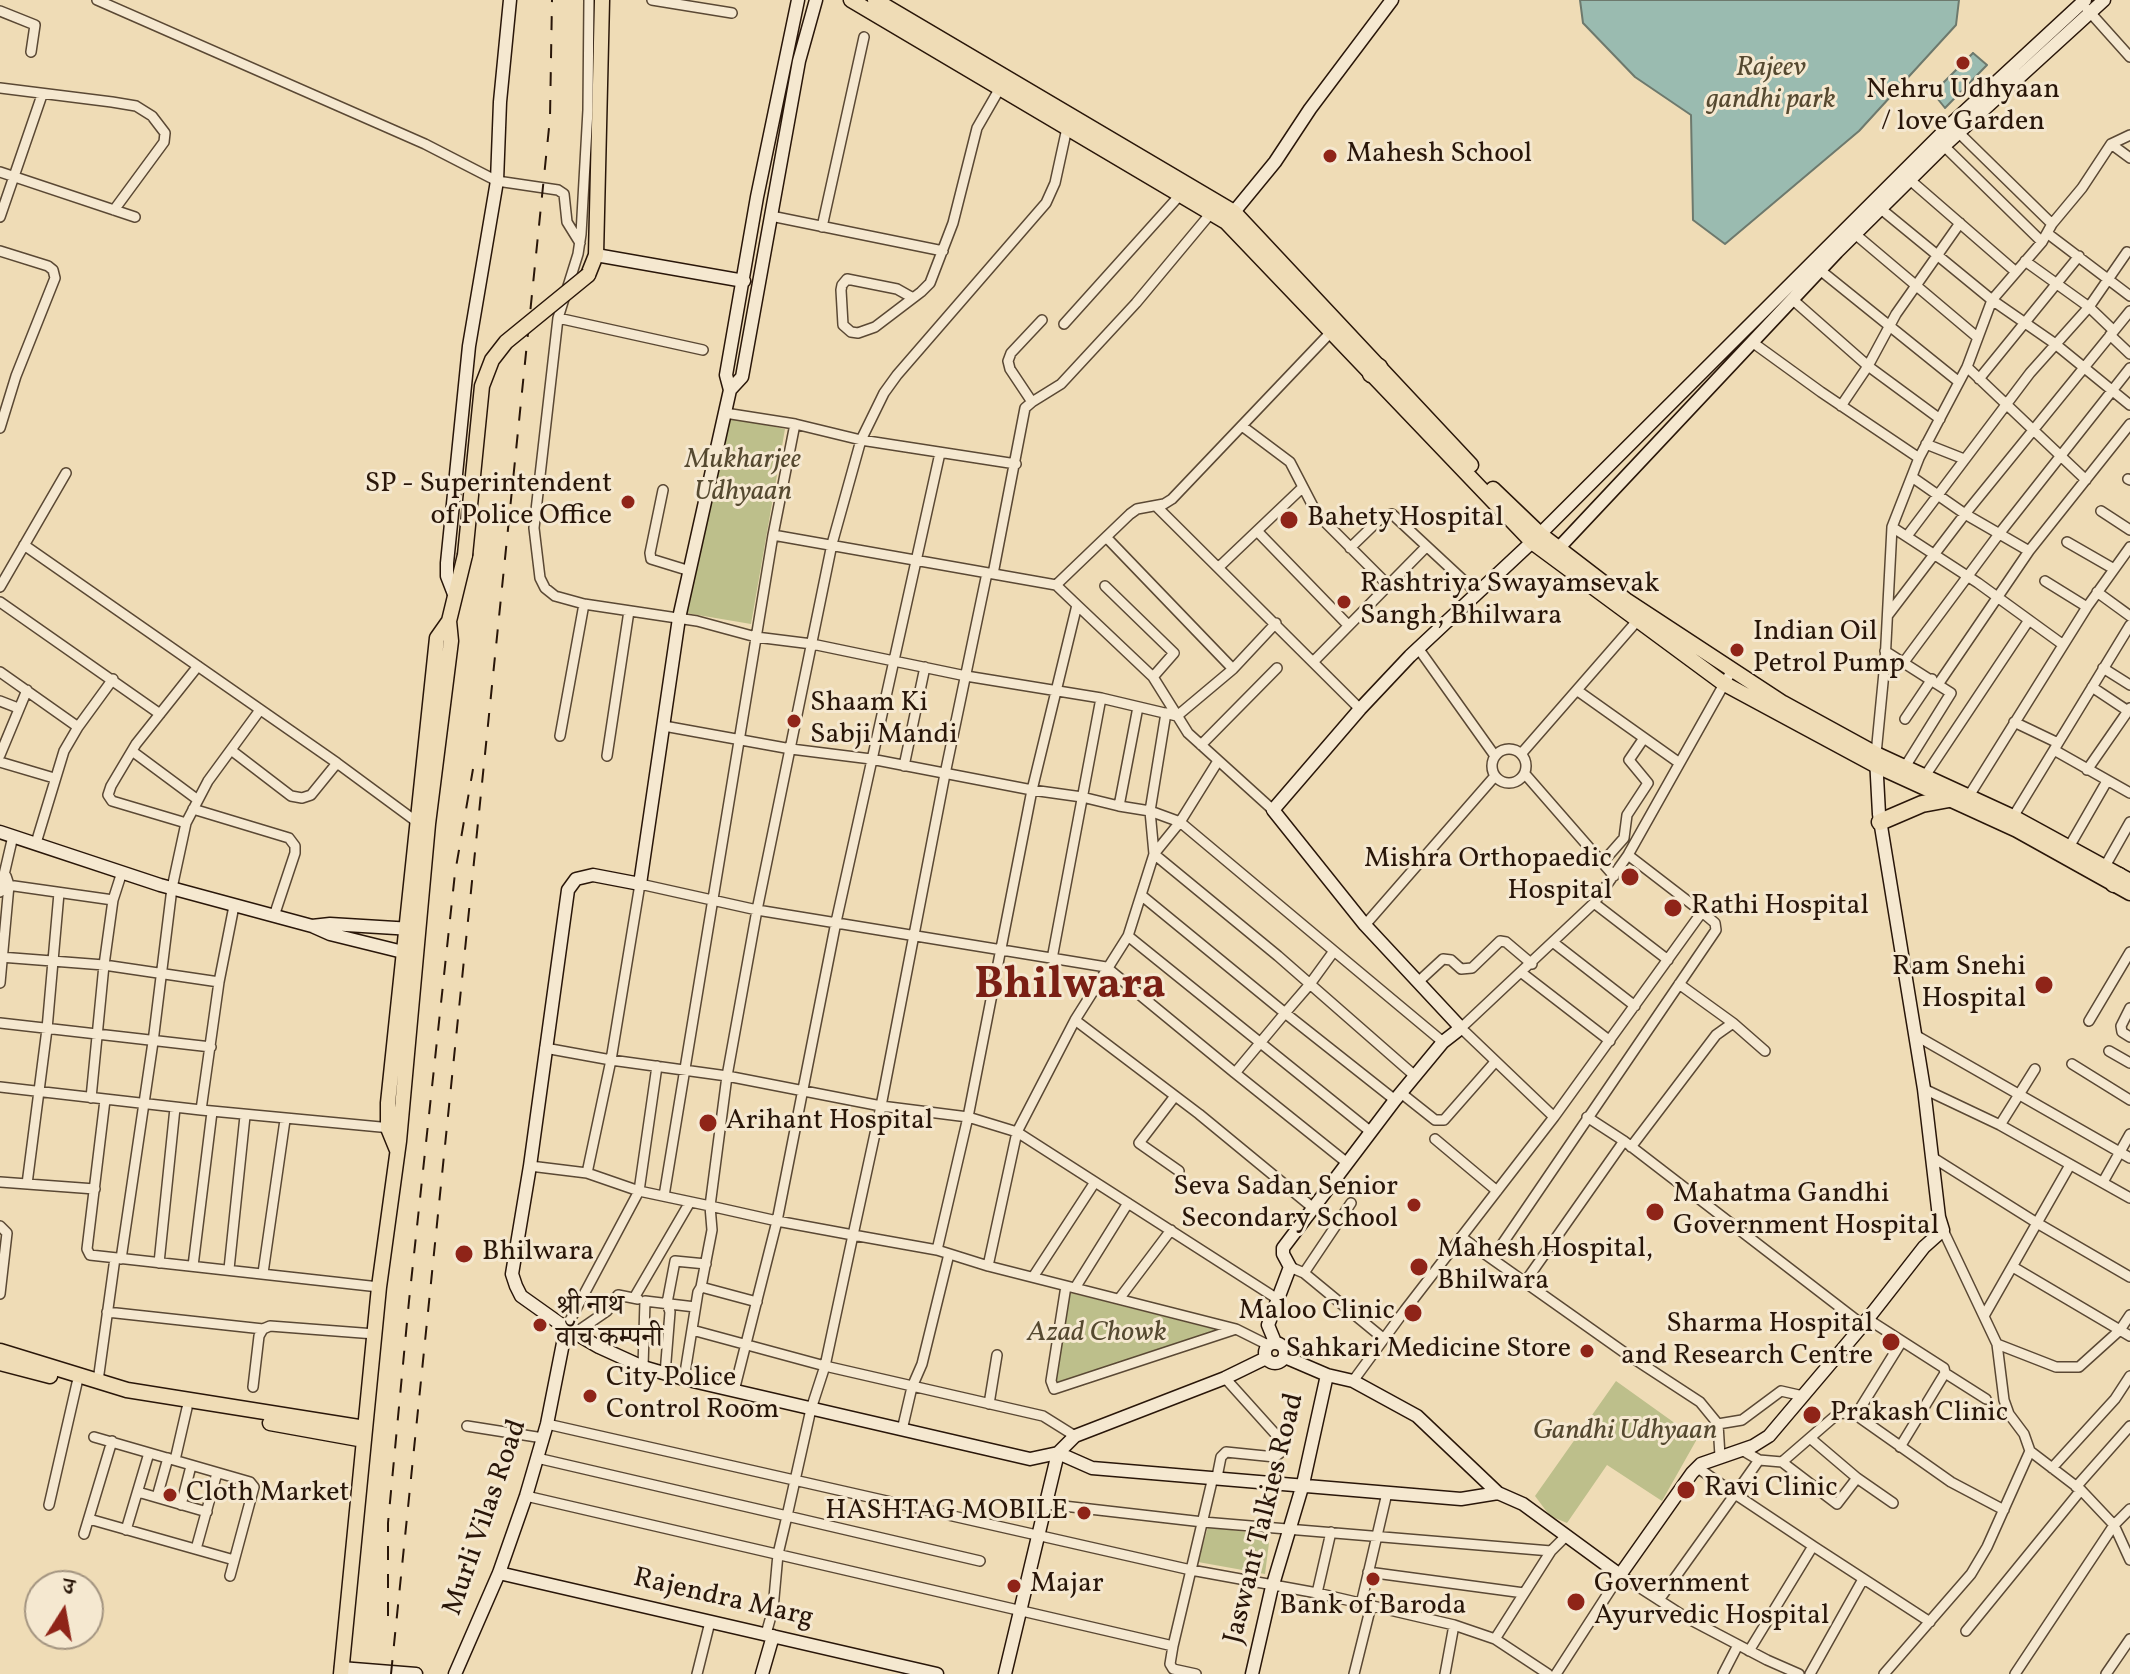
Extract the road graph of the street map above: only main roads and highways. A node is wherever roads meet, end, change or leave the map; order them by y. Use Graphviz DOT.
graph roads {
  1 [pos="602,0"];
  2 [pos="851,0"];
  3 [pos="875,0"];
  4 [pos="1230,217"];
  5 [pos="1375,370"];
  6 [pos="1554,553"];
  7 [pos="449,621"];
  8 [pos="1728,677"];
  9 [pos="1960,801"];
  10 [pos="1880,822"];
  11 [pos="2117,877"];
  12 [pos="2130,893"];
  13 [pos="412,929"];
  14 [pos="0,1351"];
  15 [pos="0,1363"];
  16 [pos="365,1434"];
  17 [pos="341,1671"];
  1 -- 7 [label="main road, bridge"];
  2 -- 4 [label="main road"];
  3 -- 4 [label="main road"];
  4 -- 5 [label="main road"];
  4 -- 5 [label="main road"];
  5 -- 6 [label="main road"];
  6 -- 8 [label="main road"];
  6 -- 8 [label="main road"];
  7 -- 13 [label="main road"];
  7 -- 13 [label="main road"];
  8 -- 9 [label="main road"];
  9 -- 10 [label="highway"];
  9 -- 11 [label="main road"];
  9 -- 11 [label="main road"];
  11 -- 12 [label="main road"];
  13 -- 16 [label="main road"];
  14 -- 16 [label="main road"];
  15 -- 16 [label="main road"];
  16 -- 17 [label="main road"];
}
